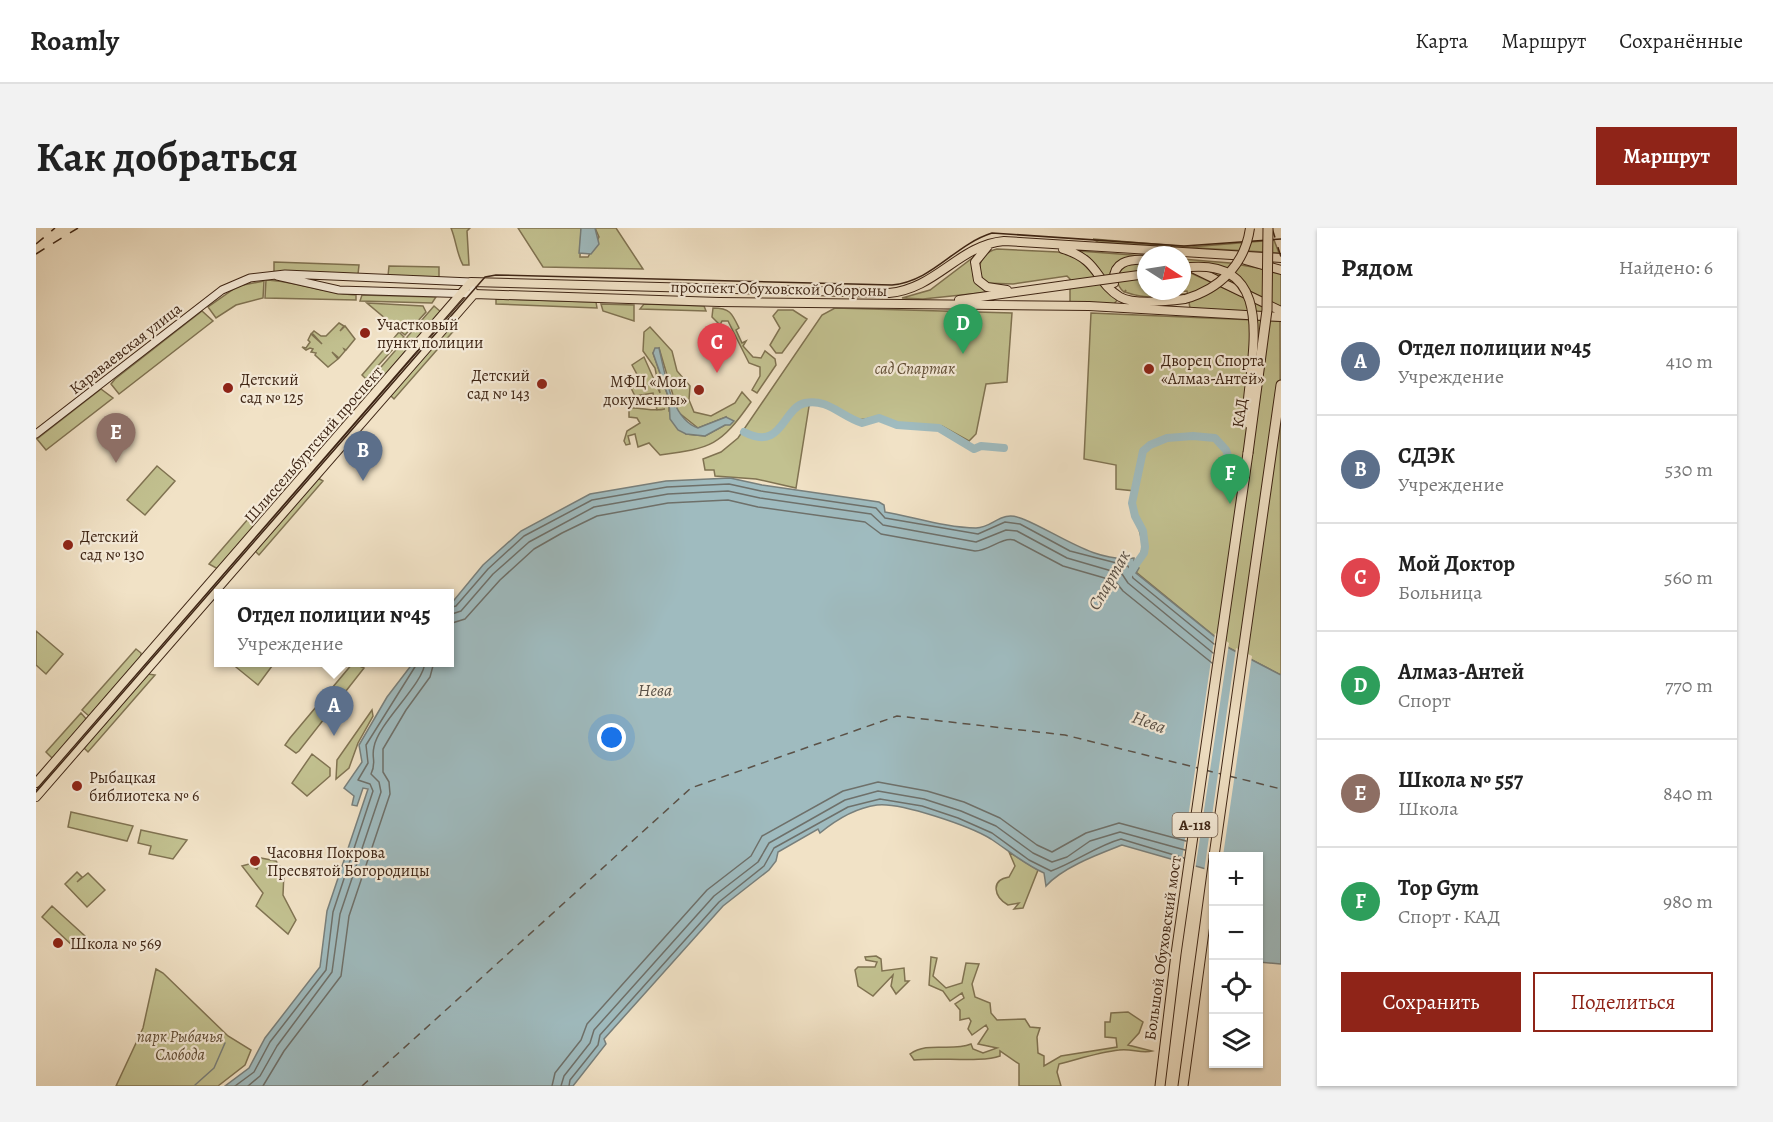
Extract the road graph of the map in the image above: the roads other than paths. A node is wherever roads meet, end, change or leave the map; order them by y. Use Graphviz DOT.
graph roads {
  1 [pos="1250,228"];
  2 [pos="1268,228"];
  3 [pos="1004,241"];
  4 [pos="1049,245"];
  5 [pos="1231,257"];
  6 [pos="1281,258"];
  7 [pos="1137,260"];
  8 [pos="1191,266"];
  9 [pos="1191,270"];
  10 [pos="1281,270"];
  11 [pos="1137,275"];
  12 [pos="277,276"];
  13 [pos="471,282"];
  14 [pos="232,284"];
  15 [pos="588,285"];
  16 [pos="719,290"];
  17 [pos="1034,290"];
  18 [pos="461,294"];
  19 [pos="474,294"];
  20 [pos="1191,296"];
  21 [pos="588,298"];
  22 [pos="1137,300"];
  23 [pos="1137,300"];
  24 [pos="719,302"];
  25 [pos="918,303"];
  26 [pos="1281,311"];
  27 [pos="1281,317"];
  28 [pos="1281,385"];
  29 [pos="1281,411"];
  30 [pos="1275,426"];
  31 [pos="36,434"];
  32 [pos="1248,453"];
  33 [pos="1232,565"];
  34 [pos="217,589"];
  35 [pos="214,593"];
  36 [pos="36,783"];
  37 [pos="36,797"];
  38 [pos="1215,852"];
  39 [pos="1209,894"];
  40 [pos="1160,1086"];
  41 [pos="1183,1086"];
  1 -- 20 [label="main road, bridge"];
  2 -- 32 [label="highway, КАД / А-118, bridge"];
  3 -- 4 [label="main road"];
  3 -- 16 [label="main road, проспект Обуховской Обороны"];
  3 -- 17 [label="main road"];
  4 -- 5 [label="main road"];
  4 -- 22 [label="main road"];
  5 -- 6 [label="main road"];
  5 -- 10 [label="main road"];
  7 -- 23 [label="main road"];
  8 -- 32 [label="main road, bridge"];
  9 -- 26 [label="main road"];
  11 -- 17 [label="main road, bridge"];
  12 -- 13 [label="street, проспект Обуховской Обороны"];
  12 -- 14 [label="street, проспект Обуховской Обороны"];
  12 -- 18 [label="street, проспект Обуховской Обороны"];
  13 -- 15 [label="main road, проспект Обуховской Обороны"];
  13 -- 18 [label="main road, Шлиссельбургский проспект"];
  13 -- 19 [label="street"];
  14 -- 31 [label="street, Караваевская улица"];
  15 -- 16 [label="main road, проспект Обуховской Обороны"];
  15 -- 21 [label="main road"];
  16 -- 24 [label="main road"];
  17 -- 25 [label="main road"];
  18 -- 19 [label="street, проспект Обуховской Обороны"];
  18 -- 36 [label="main road, Шлиссельбургский проспект"];
  19 -- 21 [label="main road, проспект Обуховской Обороны"];
  19 -- 34 [label="main road, Шлиссельбургский проспект"];
  21 -- 24 [label="main road, проспект Обуховской Обороны"];
  24 -- 25 [label="main road, проспект Обуховской Обороны"];
  25 -- 27 [label="main road, проспект Обуховской Обороны"];
  28 -- 30 [label="highway, А-118"];
  29 -- 30 [label="main road"];
  30 -- 38 [label="highway, А-118"];
  32 -- 33 [label="highway, КАД / А-118"];
  33 -- 40 [label="highway, Большой Обуховский мост / А-118"];
  35 -- 37 [label="main road, Шлиссельбургский проспект"];
  39 -- 41 [label="highway, А-118"];
}
